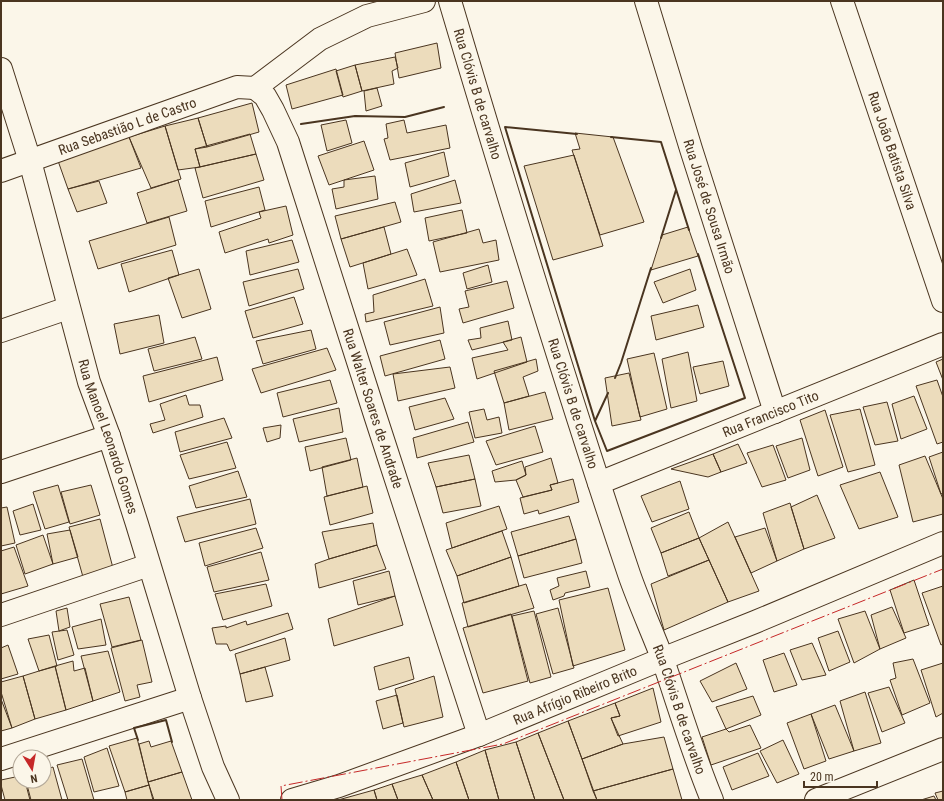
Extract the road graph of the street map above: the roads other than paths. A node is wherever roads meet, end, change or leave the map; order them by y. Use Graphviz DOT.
graph roads {
  1 [pos="424,1"];
  2 [pos="450,1"];
  3 [pos="646,1"];
  4 [pos="842,1"];
  5 [pos="3,78"];
  6 [pos="255,88"];
  7 [pos="30,161"];
  8 [pos="1,171"];
  9 [pos="943,301"];
  10 [pos="68,308"];
  11 [pos="1,331"];
  12 [pos="943,344"];
  13 [pos="775,412"];
  14 [pos="109,436"];
  15 [pos="1,472"];
  16 [pos="599,483"];
  17 [pos="943,543"];
  18 [pos="149,565"];
  19 [pos="1,615"];
  20 [pos="662,659"];
  21 [pos="190,698"];
  22 [pos="479,735"];
  23 [pos="943,748"];
  24 [pos="1,759"];
  25 [pos="228,800"];
  26 [pos="292,800"];
  27 [pos="712,800"];
  28 [pos="816,800"];
  1 -- 6 [label="street"];
  2 -- 16 [label="street, Rua Clóvis B de carvalho"];
  3 -- 13 [label="street, Rua José de Sousa Irmão"];
  4 -- 9 [label="street, Rua João Batista Silva"];
  5 -- 7 [label="street, Rua Manoel Leonardo Gomes"];
  6 -- 7 [label="street, Rua Sebastião L de Castro"];
  6 -- 22 [label="street, Rua Walter Soares de Andrade"];
  7 -- 8 [label="street, Rua Sebastião L de Castro"];
  7 -- 10 [label="street, Rua Manoel Leonardo Gomes"];
  10 -- 11 [label="street"];
  10 -- 14 [label="street, Rua Manoel Leonardo Gomes"];
  12 -- 13 [label="street, Rua Francisco Tito"];
  13 -- 16 [label="street, Rua Francisco Tito"];
  14 -- 15 [label="street"];
  14 -- 18 [label="street, Rua Manoel Leonardo Gomes"];
  16 -- 20 [label="street, Rua Clóvis B de carvalho"];
  17 -- 20 [label="street, Rua Afrígio Ribeiro Brito"];
  18 -- 19 [label="street"];
  18 -- 21 [label="street, Rua Manoel Leonardo Gomes"];
  20 -- 22 [label="street, Rua Afrígio Ribeiro Brito"];
  20 -- 27 [label="street, Rua Clóvis B de carvalho"];
  21 -- 24 [label="street"];
  21 -- 25 [label="street, Rua Manoel Leonardo Gomes"];
  22 -- 26 [label="street, Rua Afrígio Ribeiro Brito"];
  23 -- 28 [label="street"];
}
